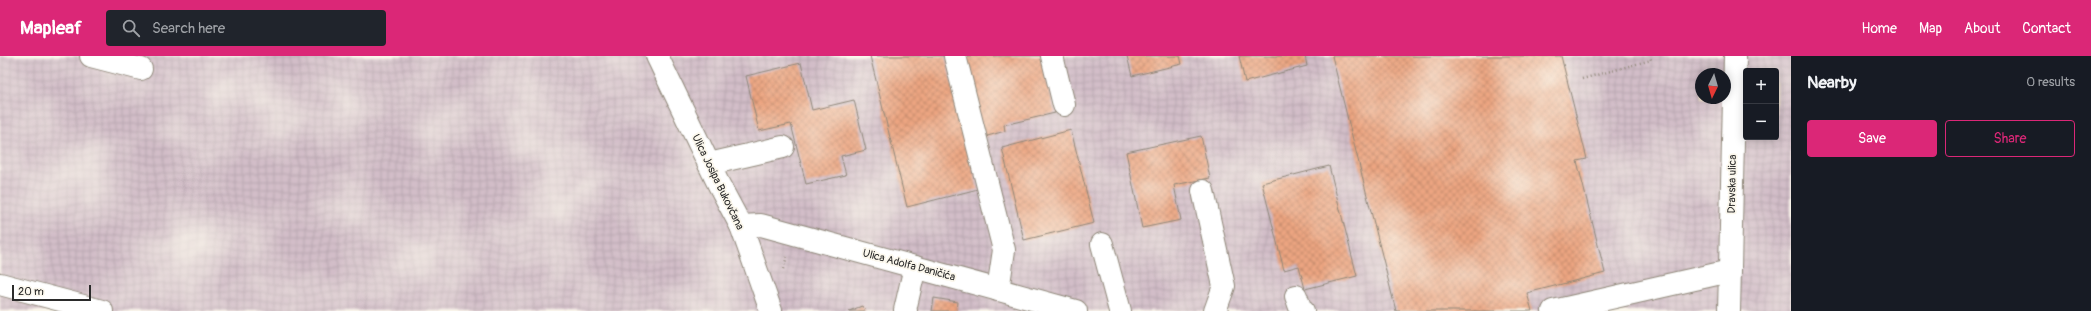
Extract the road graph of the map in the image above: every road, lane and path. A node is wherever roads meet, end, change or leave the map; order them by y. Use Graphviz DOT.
graph roads {
  1 [pos="91,56"];
  2 [pos="955,56"];
  3 [pos="1052,56"];
  4 [pos="1650,56"];
  5 [pos="1735,56"];
  6 [pos="666,58"];
  7 [pos="141,68"];
  8 [pos="1582,79"];
  9 [pos="1064,105"];
  10 [pos="783,147"];
  11 [pos="709,164"];
  12 [pos="1203,191"];
  13 [pos="741,226"];
  14 [pos="1102,244"];
  15 [pos="915,267"];
  16 [pos="1730,271"];
  17 [pos="0,284"];
  18 [pos="998,290"];
  19 [pos="102,311"];
  20 [pos="771,311"];
  21 [pos="906,311"];
  22 [pos="1076,311"];
  23 [pos="1120,311"];
  24 [pos="1215,311"];
  25 [pos="1553,311"];
  26 [pos="1729,311"];
  1 -- 7 [label="street"];
  2 -- 18 [label="street"];
  3 -- 9 [label="street"];
  4 -- 8 [label="path"];
  5 -- 16 [label="street, Dravska ulica"];
  6 -- 11 [label="street, Ulica Josipa Bukovčana"];
  10 -- 11 [label="street"];
  11 -- 13 [label="street, Ulica Josipa Bukovčana"];
  12 -- 24 [label="street"];
  13 -- 15 [label="street, Ulica Adolfa Daničića"];
  13 -- 20 [label="street, Ulica Josipa Bukovčana"];
  14 -- 23 [label="street"];
  15 -- 18 [label="street, Ulica Adolfa Daničića"];
  15 -- 21 [label="street"];
  16 -- 25 [label="street"];
  16 -- 26 [label="street, Dravska ulica"];
  17 -- 19 [label="street"];
  18 -- 22 [label="street, Ulica Adolfa Daničića"];
}
